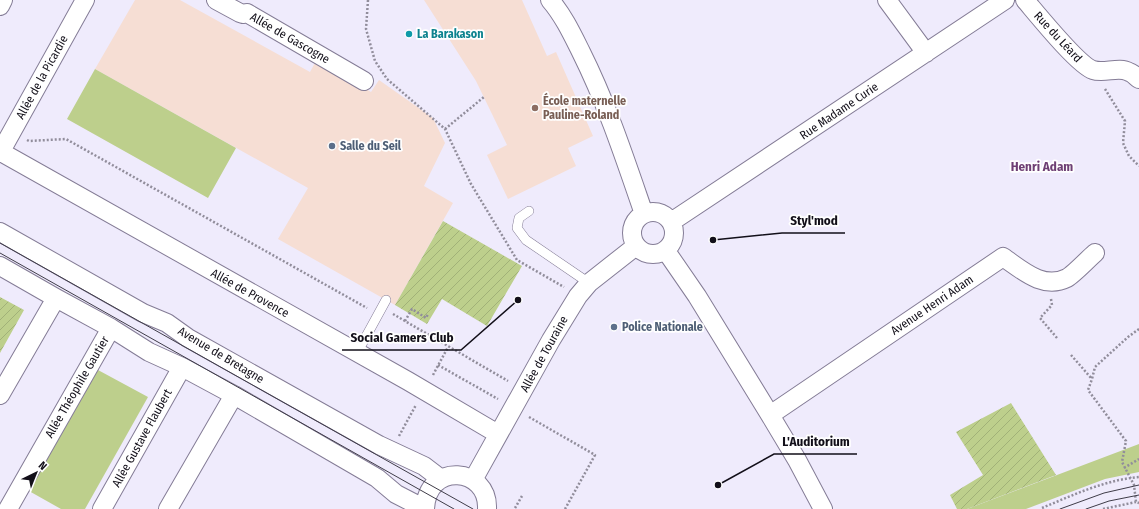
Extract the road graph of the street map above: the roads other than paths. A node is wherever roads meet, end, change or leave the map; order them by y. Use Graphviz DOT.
graph roads {
  1 [pos="85,0"];
  2 [pos="216,0"];
  3 [pos="550,0"];
  4 [pos="887,0"];
  5 [pos="1005,0"];
  6 [pos="1025,0"];
  7 [pos="252,7"];
  8 [pos="926,53"];
  9 [pos="1139,79"];
  10 [pos="364,81"];
  11 [pos="0,153"];
  12 [pos="529,211"];
  13 [pos="644,214"];
  14 [pos="671,222"];
  15 [pos="0,232"];
  16 [pos="636,246"];
  17 [pos="666,251"];
  18 [pos="1095,253"];
  19 [pos="0,266"];
  20 [pos="583,289"];
  21 [pos="56,298"];
  22 [pos="386,300"];
  23 [pos="111,328"];
  24 [pos="357,353"];
  25 [pos="182,367"];
  26 [pos="0,395"];
  27 [pos="234,395"];
  28 [pos="770,415"];
  29 [pos="498,434"];
  30 [pos="441,479"];
  31 [pos="473,480"];
  32 [pos="490,507"];
  33 [pos="8,509"];
  34 [pos="102,509"];
  35 [pos="168,509"];
  36 [pos="425,509"];
  37 [pos="823,509"];
  1 -- 11 [label="street, Allée de la Picardie"];
  2 -- 7 [label="street, Allée de Gascogne"];
  3 -- 13 [label="street"];
  4 -- 8 [label="street"];
  5 -- 8 [label="street, Rue Madame Curie"];
  6 -- 9 [label="street, Rue du Léard"];
  7 -- 10 [label="street, Allée de Gascogne"];
  8 -- 14 [label="street, Rue Madame Curie"];
  11 -- 24 [label="street, Allée de Provence"];
  12 -- 20 [label="lane"];
  13 -- 14 [label="street"];
  13 -- 16 [label="street"];
  14 -- 17 [label="street"];
  15 -- 30 [label="street, Avenue de Bretagne"];
  16 -- 17 [label="street"];
  16 -- 20 [label="street, Allée de Touraine"];
  17 -- 28 [label="street"];
  18 -- 28 [label="street, Avenue Henri Adam"];
  19 -- 21 [label="street"];
  20 -- 29 [label="street, Allée de Touraine"];
  21 -- 23 [label="street"];
  21 -- 26 [label="street"];
  22 -- 24 [label="lane"];
  23 -- 25 [label="street"];
  23 -- 33 [label="street, Allée Théophile Gautier"];
  24 -- 29 [label="street, Allée de Provence"];
  25 -- 27 [label="street"];
  25 -- 34 [label="street, Allée Gustave Flaubert"];
  27 -- 35 [label="street"];
  27 -- 36 [label="street"];
  28 -- 37 [label="street"];
  29 -- 31 [label="street, Allée de Touraine"];
  30 -- 31 [label="street"];
  30 -- 36 [label="street"];
  31 -- 32 [label="street"];
}
